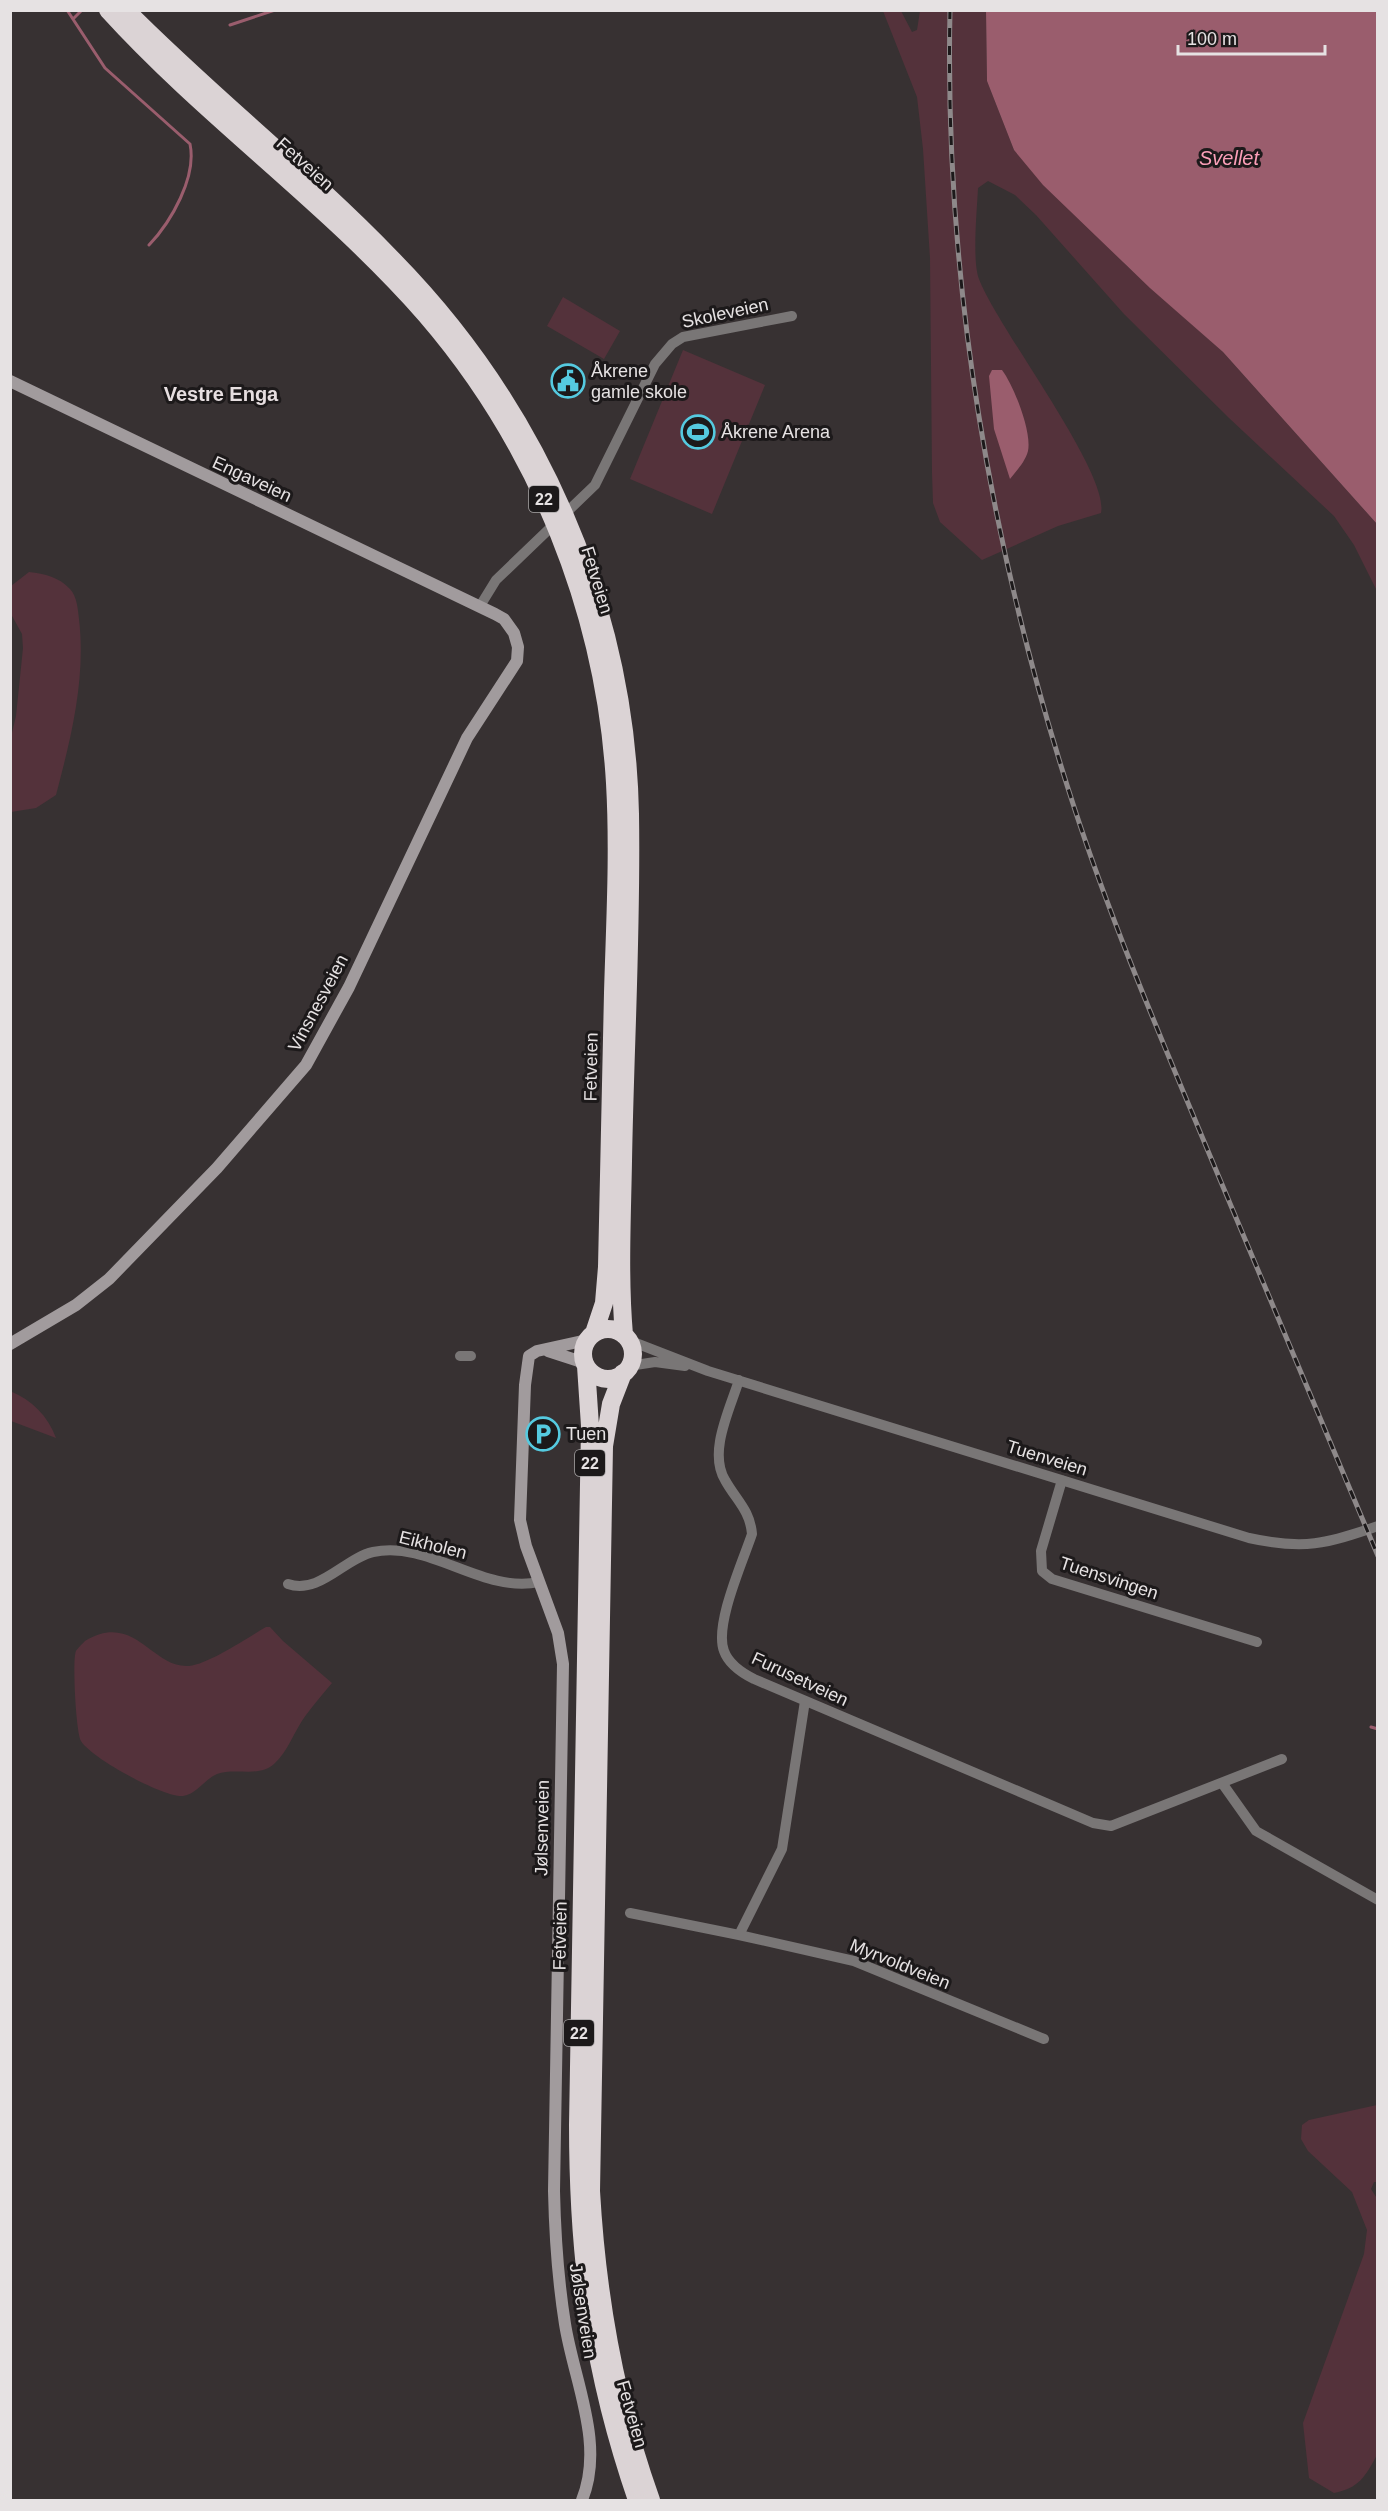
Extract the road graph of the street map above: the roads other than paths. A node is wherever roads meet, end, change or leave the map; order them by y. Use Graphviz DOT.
graph roads {
  1 [pos="108,10"];
  2 [pos="126,10"];
  3 [pos="792,316"];
  4 [pos="10,381"];
  5 [pos="480,606"];
  6 [pos="590,1337"];
  7 [pos="626,1337"];
  8 [pos="10,1344"];
  9 [pos="544,1350"];
  10 [pos="585,1364"];
  11 [pos="626,1370"];
  12 [pos="708,1371"];
  13 [pos="739,1380"];
  14 [pos="1062,1480"];
  15 [pos="1377,1526"];
  16 [pos="539,1582"];
  17 [pos="288,1584"];
  18 [pos="1257,1642"];
  19 [pos="806,1701"];
  20 [pos="1282,1759"];
  21 [pos="1222,1783"];
  22 [pos="1377,1900"];
  23 [pos="630,1913"];
  24 [pos="739,1935"];
  25 [pos="1044,2039"];
  26 [pos="582,2500"];
  27 [pos="637,2500"];
  28 [pos="651,2500"];
  1 -- 6 [label="highway, Fetveien / 22"];
  2 -- 7 [label="highway, Fetveien / 22"];
  3 -- 5 [label="street, Skoleveien"];
  4 -- 5 [label="main road, Engaveien"];
  5 -- 8 [label="main road, Vinsnesveien"];
  6 -- 7 [label="highway"];
  6 -- 9 [label="main road"];
  6 -- 10 [label="highway, 22"];
  7 -- 11 [label="highway, 22"];
  7 -- 12 [label="street, Tuenveien"];
  9 -- 10 [label="main road"];
  9 -- 16 [label="main road, Jølsenveien"];
  10 -- 11 [label="highway"];
  10 -- 27 [label="highway, Fetveien / 22"];
  11 -- 12 [label="street, Tuenveien"];
  11 -- 28 [label="highway, Fetveien / 22"];
  12 -- 13 [label="street, Tuenveien"];
  13 -- 14 [label="street, Tuenveien"];
  13 -- 19 [label="street, Furusetveien"];
  14 -- 15 [label="street, Tuenveien"];
  14 -- 18 [label="street, Tuensvingen"];
  16 -- 17 [label="street, Eikholen"];
  16 -- 26 [label="main road, Jølsenveien"];
  19 -- 21 [label="street, Furusetveien"];
  19 -- 24 [label="street"];
  20 -- 21 [label="street, Furusetveien"];
  21 -- 22 [label="street"];
  23 -- 24 [label="street, Myrvoldveien"];
  24 -- 25 [label="street, Myrvoldveien"];
}
